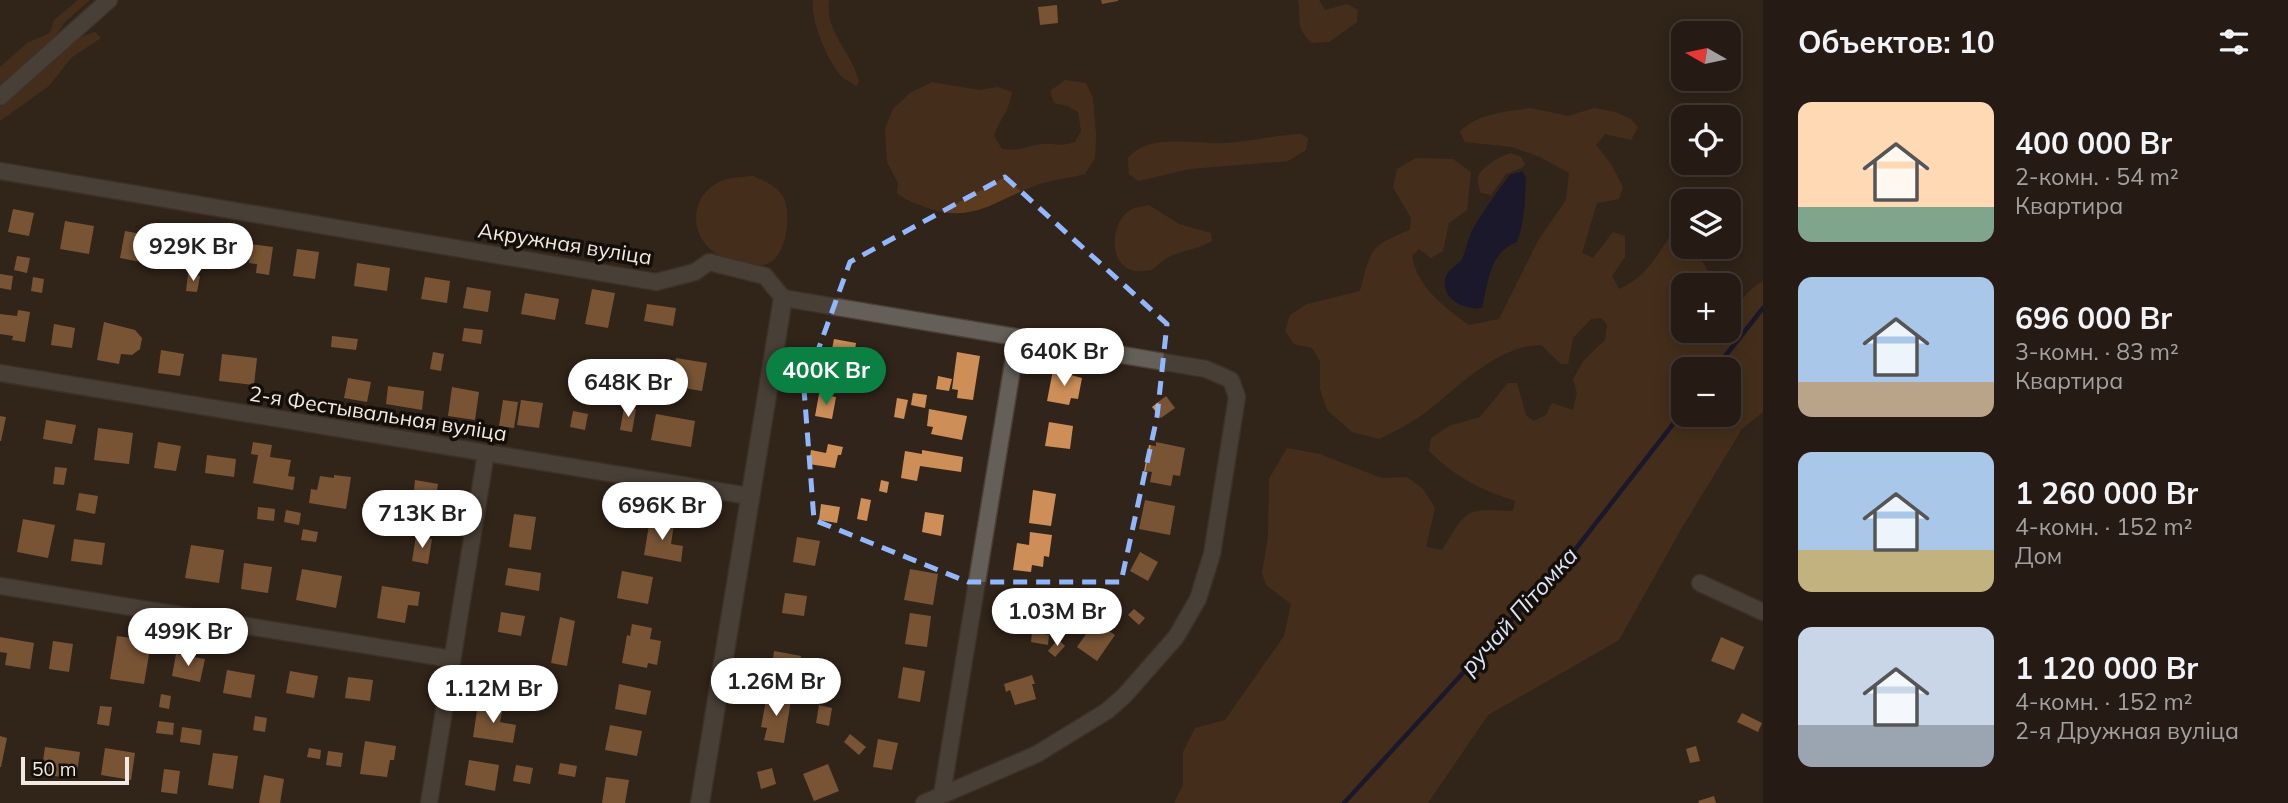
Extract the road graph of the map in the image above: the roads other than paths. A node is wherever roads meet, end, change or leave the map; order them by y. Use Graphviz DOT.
graph roads {
  1 [pos="109,0"];
  2 [pos="0,97"];
  3 [pos="0,171"];
  4 [pos="783,298"];
  5 [pos="1017,339"];
  6 [pos="0,373"];
  7 [pos="486,453"];
  8 [pos="749,496"];
  9 [pos="1700,583"];
  10 [pos="0,586"];
  11 [pos="1763,612"];
  12 [pos="452,659"];
  13 [pos="942,794"];
  14 [pos="429,803"];
  15 [pos="700,803"];
  16 [pos="924,803"];
  1 -- 2 [label="street"];
  3 -- 4 [label="street, Акружная вуліца"];
  4 -- 5 [label="street"];
  4 -- 8 [label="street"];
  5 -- 13 [label="street"];
  5 -- 13 [label="street"];
  6 -- 7 [label="street, 2-я Фестывальная вуліца"];
  7 -- 8 [label="street, 2-я Фестывальная вуліца"];
  7 -- 12 [label="street"];
  8 -- 15 [label="street"];
  9 -- 11 [label="street"];
  10 -- 12 [label="street"];
  12 -- 14 [label="street"];
  13 -- 16 [label="street"];
}
